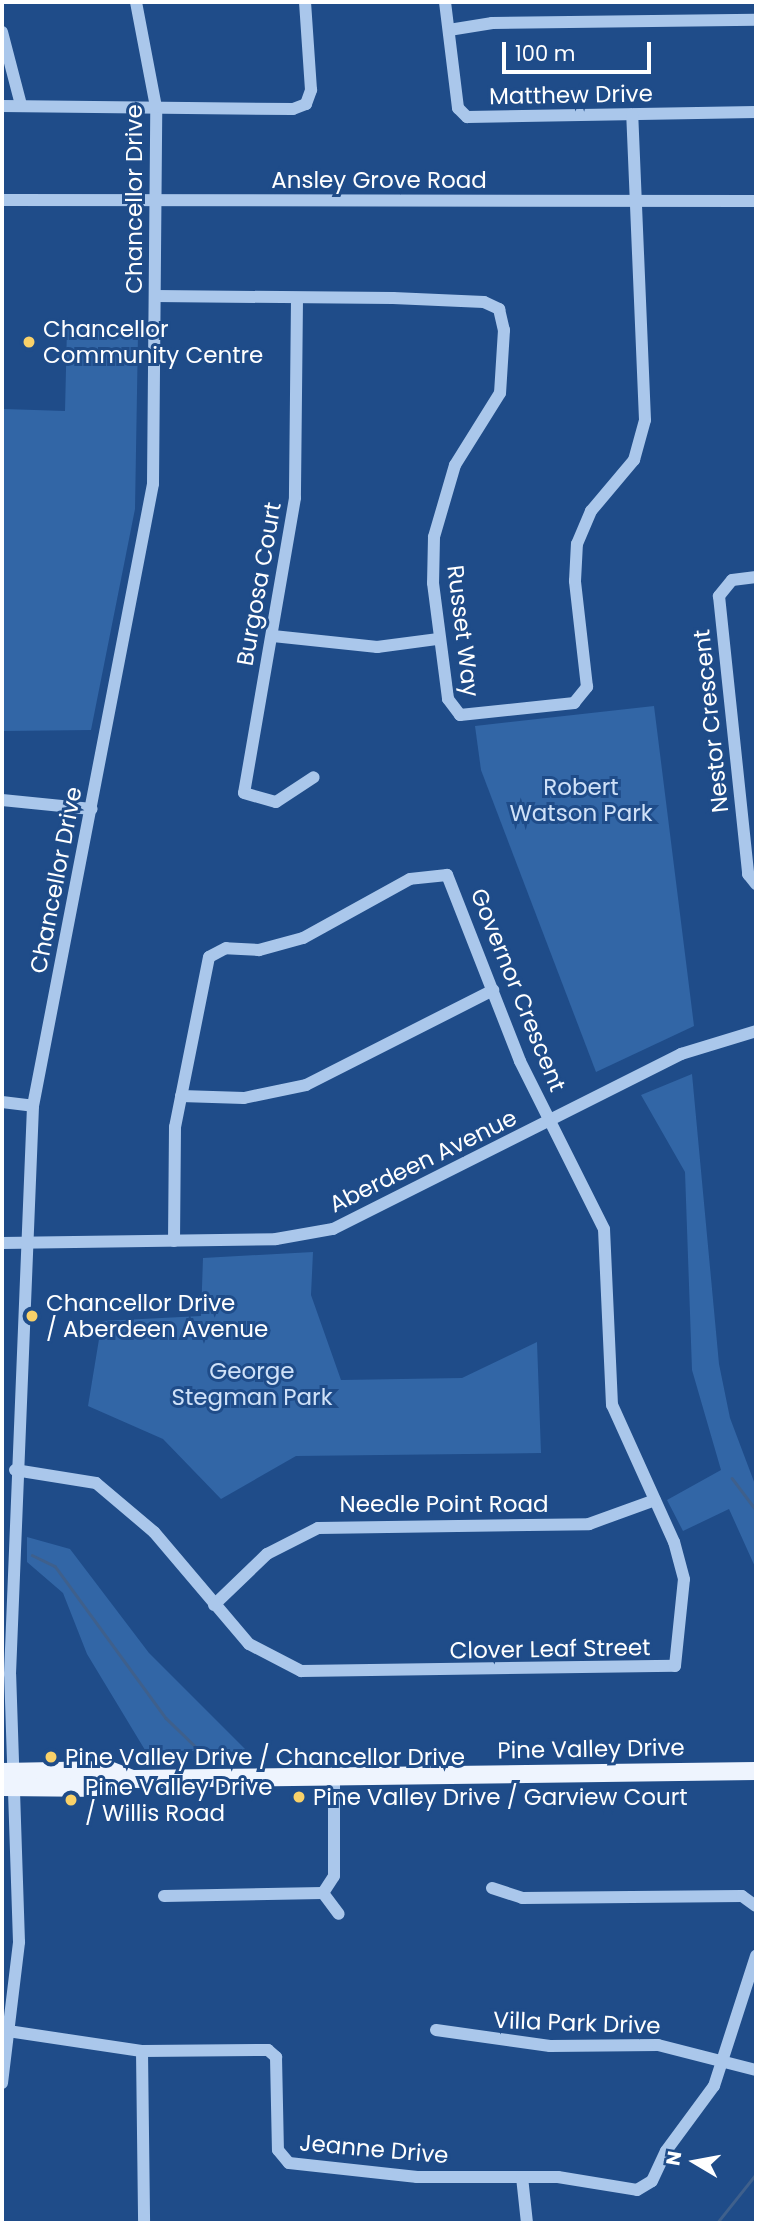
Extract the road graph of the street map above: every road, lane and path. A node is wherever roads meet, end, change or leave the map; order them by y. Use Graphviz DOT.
graph roads {
  1 [pos="136,2"];
  2 [pos="305,2"];
  3 [pos="445,2"];
  4 [pos="756,20"];
  5 [pos="449,30"];
  6 [pos="2,32"];
  7 [pos="21,105"];
  8 [pos="2,106"];
  9 [pos="156,107"];
  10 [pos="756,112"];
  11 [pos="632,114"];
  12 [pos="2,201"];
  13 [pos="154,201"];
  14 [pos="634,201"];
  15 [pos="756,201"];
  16 [pos="155,296"];
  17 [pos="297,299"];
  18 [pos="756,577"];
  19 [pos="273,635"];
  20 [pos="438,639"];
  21 [pos="314,778"];
  22 [pos="2,800"];
  23 [pos="92,808"];
  24 [pos="756,884"];
  25 [pos="493,990"];
  26 [pos="756,1031"];
  27 [pos="181,1096"];
  28 [pos="2,1102"];
  29 [pos="33,1105"];
  30 [pos="550,1122"];
  31 [pos="174,1241"];
  32 [pos="2,1243"];
  33 [pos="25,1243"];
  34 [pos="15,1471"];
  35 [pos="655,1500"];
  36 [pos="214,1605"];
  37 [pos="6,1674"];
  38 [pos="756,1771"];
  39 [pos="334,1777"];
  40 [pos="7,1779"];
  41 [pos="492,1888"];
  42 [pos="323,1893"];
  43 [pos="164,1896"];
  44 [pos="756,1906"];
  45 [pos="339,1914"];
  46 [pos="756,1956"];
  47 [pos="8,2031"];
  48 [pos="436,2031"];
  49 [pos="142,2051"];
  50 [pos="723,2061"];
  51 [pos="756,2070"];
  52 [pos="2,2083"];
  53 [pos="522,2177"];
  54 [pos="144,2223"];
  55 [pos="527,2223"];
  1 -- 9 [label="street, Chancellor Drive"];
  2 -- 9 [label="street"];
  3 -- 5 [label="street, Matthew Drive"];
  4 -- 5 [label="street"];
  5 -- 11 [label="street, Matthew Drive"];
  6 -- 7 [label="street"];
  7 -- 8 [label="street"];
  7 -- 9 [label="street"];
  9 -- 13 [label="street, Chancellor Drive"];
  10 -- 11 [label="street, Matthew Drive"];
  11 -- 14 [label="street"];
  12 -- 13 [label="street, Ansley Grove Road"];
  13 -- 14 [label="street, Ansley Grove Road"];
  13 -- 16 [label="street, Chancellor Drive"];
  14 -- 15 [label="street, Ansley Grove Road"];
  14 -- 20 [label="street, Russet Way"];
  16 -- 17 [label="street, Russet Way"];
  16 -- 23 [label="street, Chancellor Drive"];
  17 -- 19 [label="street, Burgosa Court"];
  17 -- 20 [label="street, Russet Way"];
  18 -- 24 [label="street, Nestor Crescent"];
  19 -- 20 [label="street"];
  19 -- 21 [label="street, Burgosa Court"];
  22 -- 23 [label="street"];
  23 -- 29 [label="street, Chancellor Drive"];
  25 -- 27 [label="street"];
  25 -- 27 [label="street, Governor Crescent"];
  25 -- 30 [label="street, Governor Crescent"];
  26 -- 30 [label="street, Aberdeen Avenue"];
  27 -- 31 [label="street, Governor Crescent"];
  28 -- 29 [label="street"];
  29 -- 33 [label="street, Chancellor Drive"];
  30 -- 31 [label="street, Aberdeen Avenue"];
  30 -- 35 [label="street, Clover Leaf Street"];
  31 -- 33 [label="street, Aberdeen Avenue"];
  32 -- 33 [label="street, Aberdeen Avenue"];
  33 -- 34 [label="street, Chancellor Drive"];
  34 -- 36 [label="street, Clover Leaf Street"];
  34 -- 37 [label="street, Chancellor Drive"];
  35 -- 36 [label="street, Needle Point Road"];
  35 -- 36 [label="street, Clover Leaf Street"];
  37 -- 40 [label="street, Chancellor Drive"];
  38 -- 39 [label="main road, Pine Valley Drive"];
  39 -- 40 [label="main road, Pine Valley Drive"];
  39 -- 42 [label="street"];
  40 -- 47 [label="street, Chancellor Drive"];
  41 -- 44 [label="street"];
  42 -- 43 [label="street"];
  42 -- 45 [label="street"];
  46 -- 50 [label="street"];
  47 -- 49 [label="street, Jeanne Drive"];
  47 -- 52 [label="street, Chancellor Drive"];
  48 -- 50 [label="street, Villa Park Drive"];
  49 -- 53 [label="street, Jeanne Drive"];
  49 -- 54 [label="street"];
  50 -- 51 [label="street, Villa Park Drive"];
  50 -- 53 [label="street, Jeanne Drive"];
  53 -- 55 [label="street"];
}
